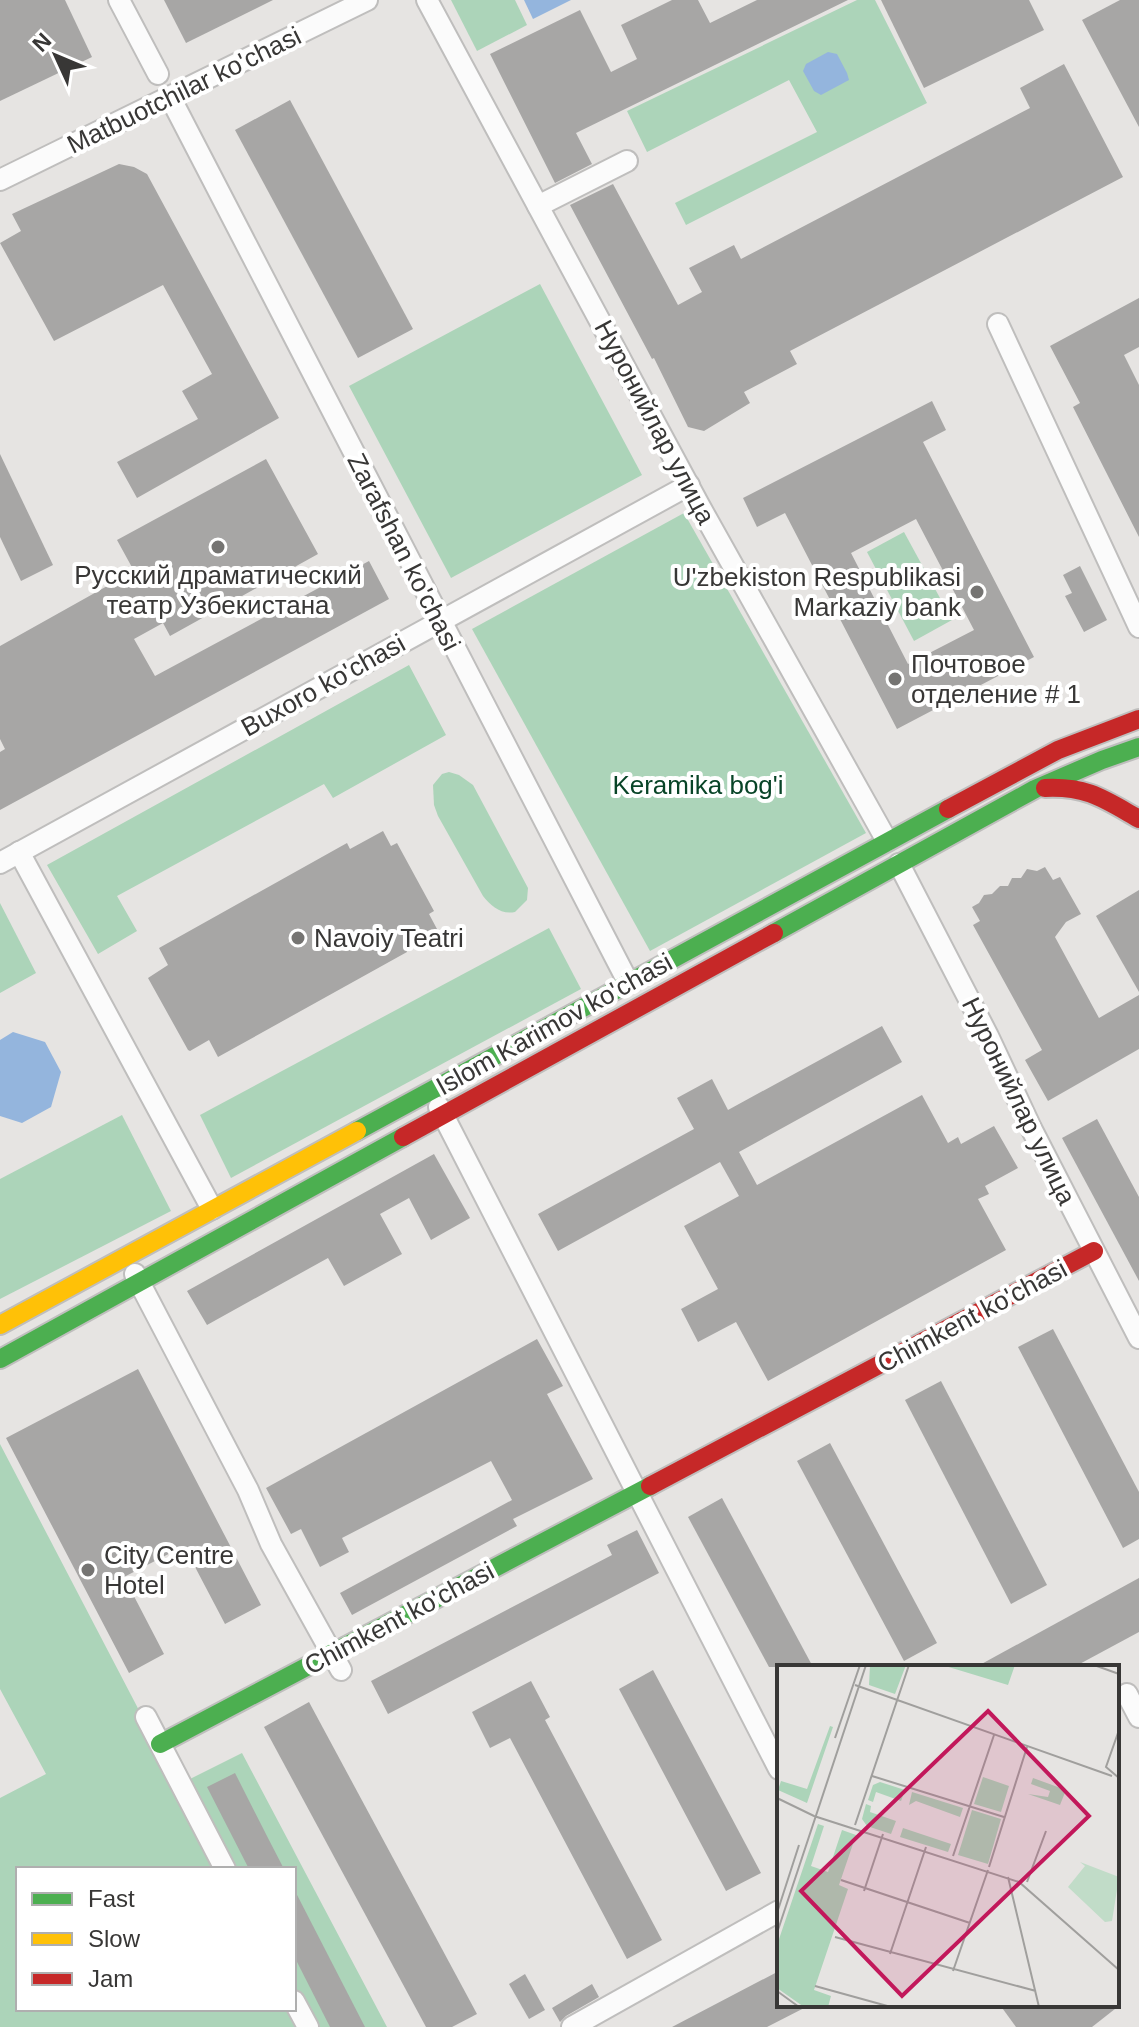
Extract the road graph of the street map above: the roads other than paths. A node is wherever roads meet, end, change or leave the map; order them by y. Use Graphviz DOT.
graph roads {
  1 [pos="119,0"];
  2 [pos="367,0"];
  3 [pos="427,0"];
  4 [pos="158,74"];
  5 [pos="170,97"];
  6 [pos="627,161"];
  7 [pos="0,180"];
  8 [pos="538,206"];
  9 [pos="998,324"];
  10 [pos="689,485"];
  11 [pos="440,621"];
  12 [pos="1139,627"];
  13 [pos="1134,724"];
  14 [pos="1139,747"];
  15 [pos="1035,789"];
  16 [pos="1139,819"];
  17 [pos="887,841"];
  18 [pos="19,852"];
  19 [pos="0,863"];
  20 [pos="899,864"];
  21 [pos="628,982"];
  22 [pos="640,1006"];
  23 [pos="430,1090"];
  24 [pos="443,1115"];
  25 [pos="212,1209"];
  26 [pos="1094,1251"];
  27 [pos="126,1256"];
  28 [pos="139,1282"];
  29 [pos="0,1325"];
  30 [pos="1139,1338"];
  31 [pos="0,1359"];
  32 [pos="638,1492"];
  33 [pos="337,1662"];
  34 [pos="1128,1693"];
  35 [pos="146,1717"];
  36 [pos="1139,1717"];
  37 [pos="160,1744"];
  38 [pos="777,1765"];
  39 [pos="224,1867"];
  40 [pos="777,1912"];
  41 [pos="296,2005"];
  42 [pos="308,2027"];
  43 [pos="572,2027"];
  1 -- 4 [label="street"];
  2 -- 5 [label="street, Matbuotchilar ko'chasi"];
  3 -- 8 [label="street, Нуронийлар улица"];
  5 -- 7 [label="street, Matbuotchilar ko'chasi"];
  5 -- 11 [label="street, Zarafshan ko'chasi"];
  6 -- 8 [label="street"];
  8 -- 10 [label="street, Нуронийлар улица"];
  9 -- 12 [label="street"];
  10 -- 11 [label="street, Buxoro ko'chasi"];
  10 -- 17 [label="street, Нуронийлар улица"];
  11 -- 18 [label="street, Buxoro ko'chasi"];
  11 -- 21 [label="street, Zarafshan ko'chasi"];
  13 -- 17 [label="main road, Islom Karimov ko'chasi"];
  14 -- 15 [label="main road, Islom Karimov ko'chasi"];
  15 -- 16 [label="main road"];
  15 -- 20 [label="main road, Islom Karimov ko'chasi"];
  17 -- 21 [label="main road, Islom Karimov ko'chasi"];
  18 -- 19 [label="street, Buxoro ko'chasi"];
  18 -- 25 [label="street"];
  20 -- 22 [label="main road, Islom Karimov ko'chasi"];
  20 -- 26 [label="street, Нуронийлар улица"];
  21 -- 22 [label="main road, Zarafshan ko'chasi"];
  21 -- 23 [label="main road, Islom Karimov ko'chasi"];
  22 -- 24 [label="main road, Islom Karimov ko'chasi"];
  23 -- 24 [label="street"];
  23 -- 25 [label="main road, Islom Karimov ko'chasi"];
  24 -- 28 [label="main road, Islom Karimov ko'chasi"];
  24 -- 32 [label="street"];
  25 -- 27 [label="main road, Islom Karimov ko'chasi"];
  26 -- 30 [label="street, Нуронийлар улица"];
  26 -- 32 [label="main road, Chimkent ko'chasi"];
  27 -- 28 [label="street"];
  27 -- 29 [label="main road, Islom Karimov ko'chasi"];
  28 -- 31 [label="main road, Islom Karimov ko'chasi"];
  28 -- 33 [label="street"];
  32 -- 33 [label="main road, Chimkent ko'chasi"];
  32 -- 38 [label="street"];
  33 -- 37 [label="main road, Chimkent ko'chasi"];
  34 -- 36 [label="street"];
  35 -- 37 [label="street"];
  37 -- 39 [label="street"];
  40 -- 43 [label="street"];
  41 -- 42 [label="street"];
}
